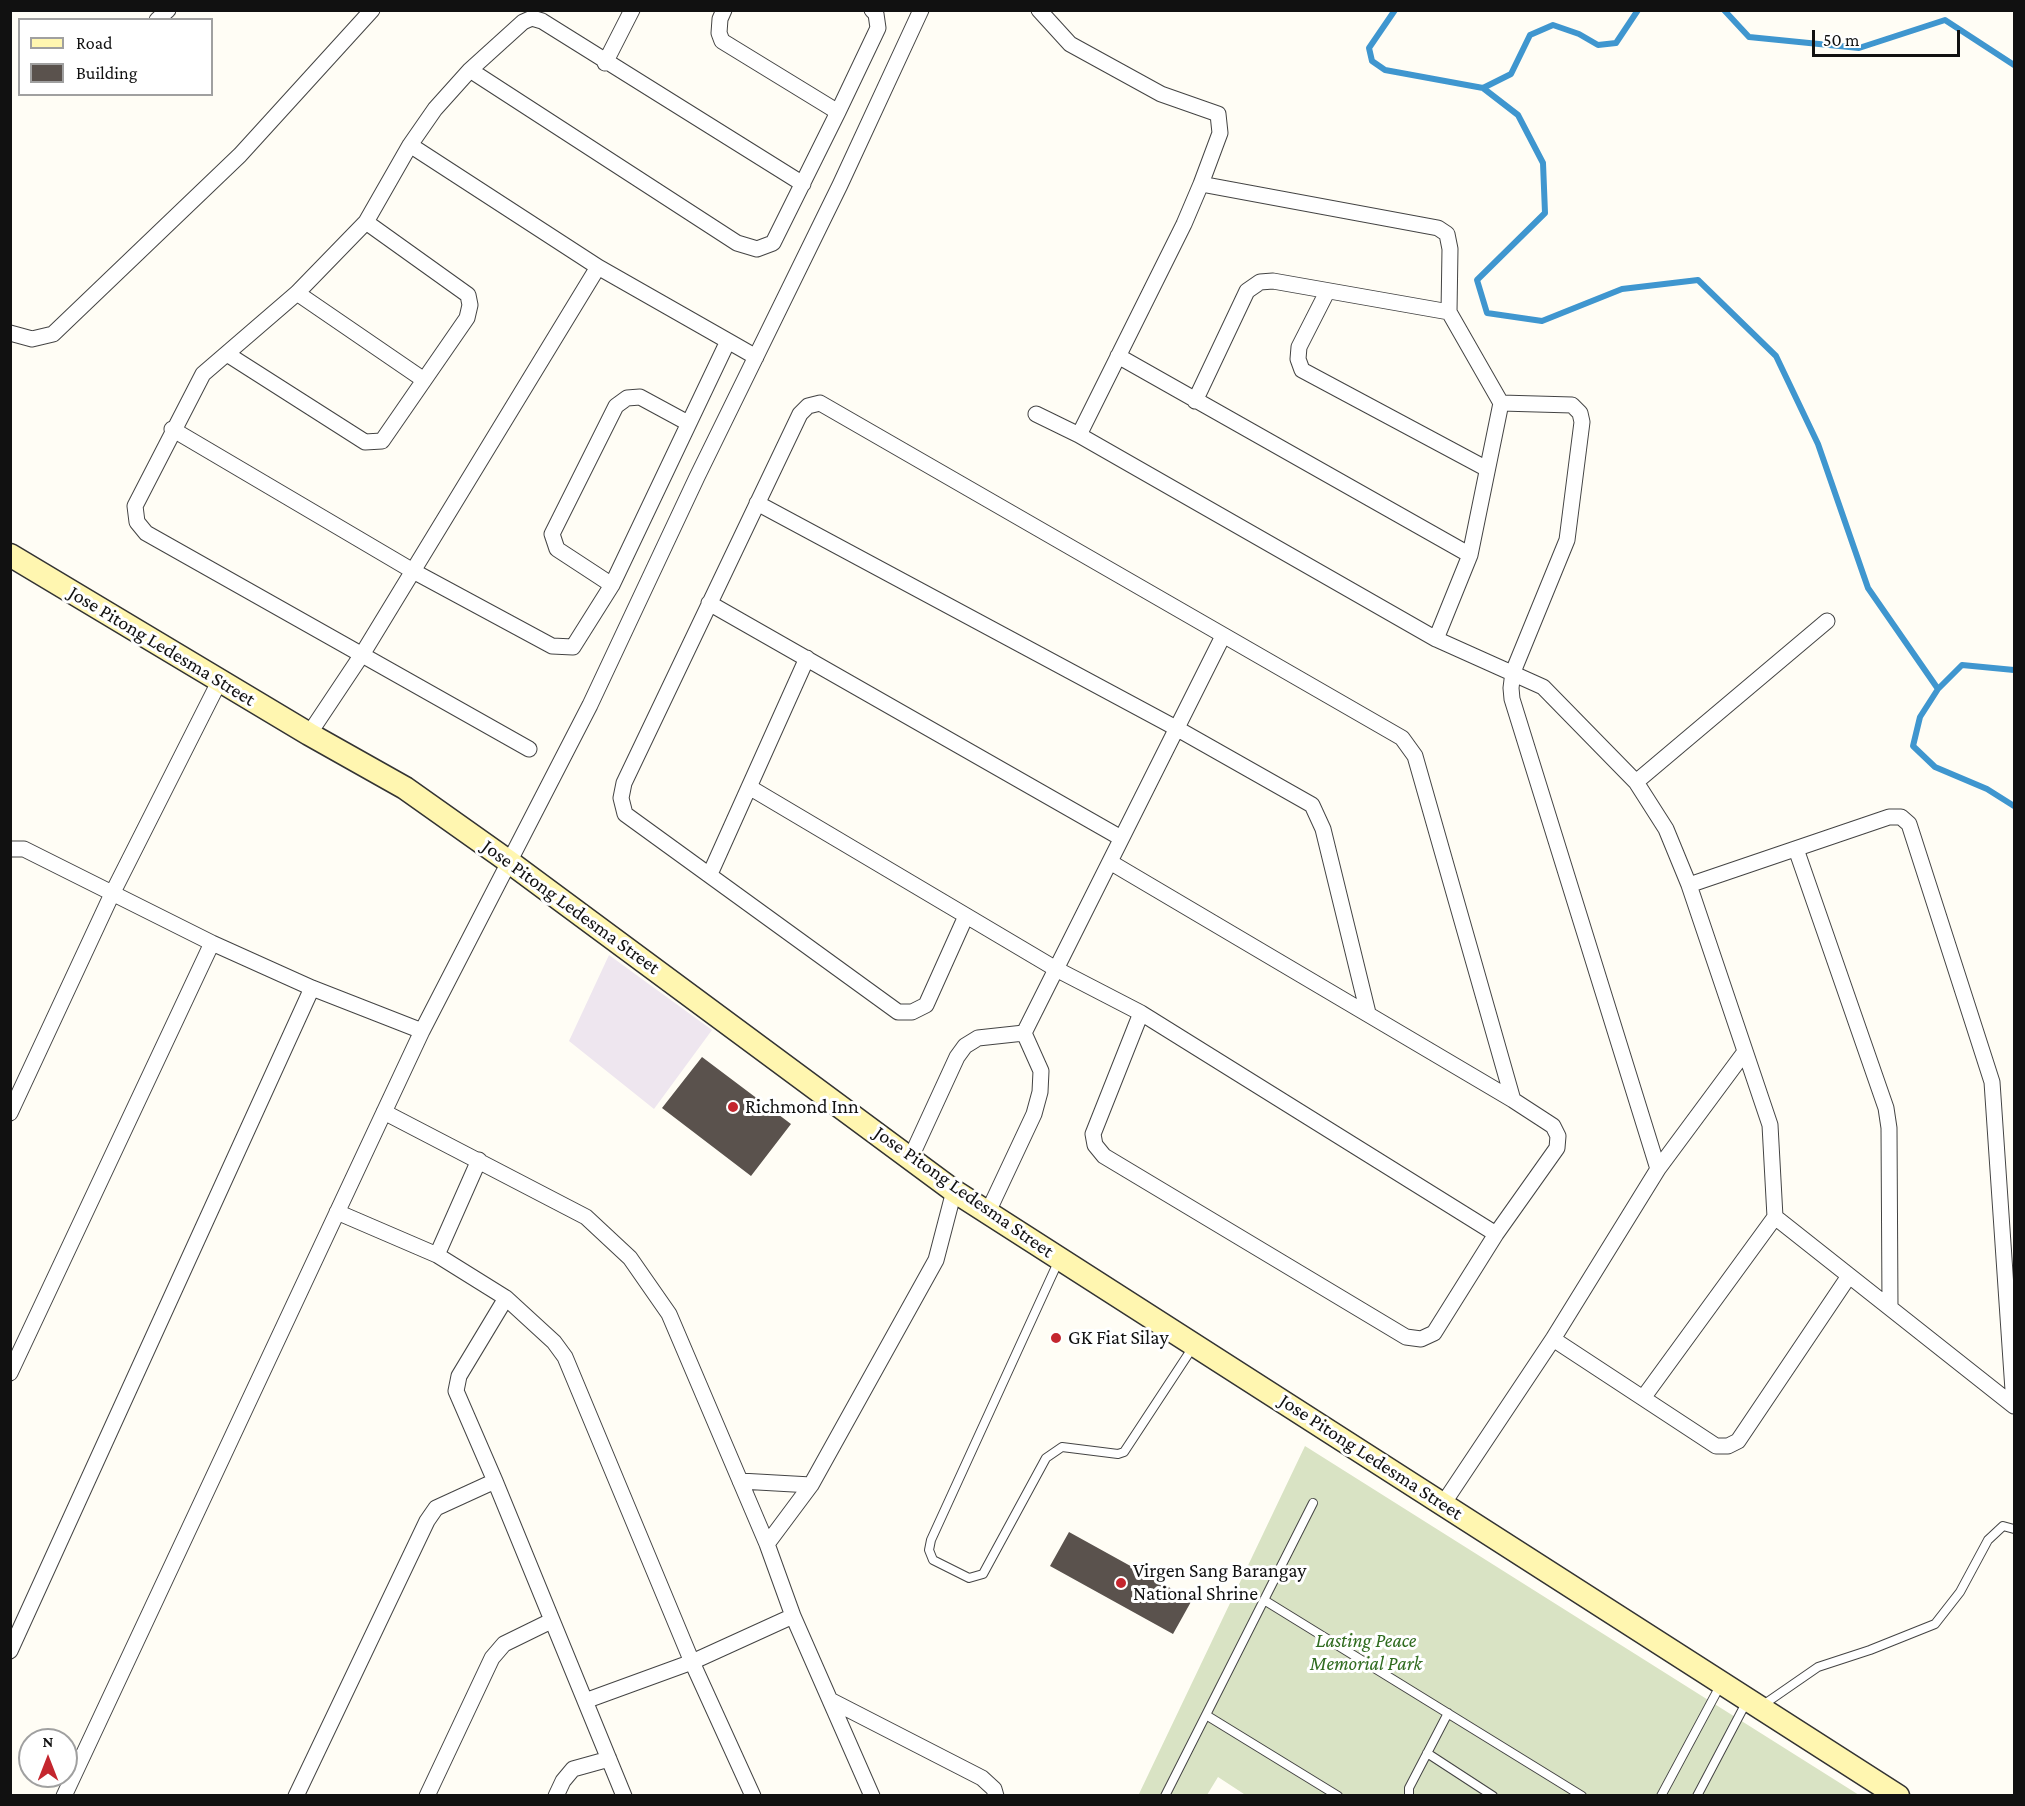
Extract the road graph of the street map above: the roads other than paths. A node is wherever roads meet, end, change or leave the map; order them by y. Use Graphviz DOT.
graph roads {
  1 [pos="372,10"];
  2 [pos="632,10"];
  3 [pos="724,10"];
  4 [pos="872,10"];
  5 [pos="921,10"];
  6 [pos="1039,10"];
  7 [pos="605,63"];
  8 [pos="471,70"];
  9 [pos="838,111"];
  10 [pos="410,145"];
  11 [pos="803,184"];
  12 [pos="1201,184"];
  13 [pos="366,222"];
  14 [pos="598,267"];
  15 [pos="1327,292"];
  16 [pos="297,293"];
  17 [pos="1449,312"];
  18 [pos="10,333"];
  19 [pos="728,341"];
  20 [pos="227,354"];
  21 [pos="1118,356"];
  22 [pos="756,357"];
  23 [pos="424,380"];
  24 [pos="1195,400"];
  25 [pos="1501,404"];
  26 [pos="1036,414"];
  27 [pos="688,423"];
  28 [pos="172,429"];
  29 [pos="1080,435"];
  30 [pos="1487,469"];
  31 [pos="757,503"];
  32 [pos="10,555"];
  33 [pos="1470,555"];
  34 [pos="413,571"];
  35 [pos="612,585"];
  36 [pos="709,603"];
  37 [pos="1827,621"];
  38 [pos="1223,636"];
  39 [pos="1436,639"];
  40 [pos="363,653"];
  41 [pos="807,658"];
  42 [pos="1513,672"];
  43 [pos="220,680"];
  44 [pos="1176,728"];
  45 [pos="309,734"];
  46 [pos="529,749"];
  47 [pos="1636,782"];
  48 [pos="749,787"];
  49 [pos="1121,838"];
  50 [pos="10,849"];
  51 [pos="1796,849"];
  52 [pos="508,861"];
  53 [pos="1110,862"];
  54 [pos="710,874"];
  55 [pos="1689,885"];
  56 [pos="112,894"];
  57 [pos="966,916"];
  58 [pos="212,943"];
  59 [pos="1056,969"];
  60 [pos="312,988"];
  61 [pos="1141,1013"];
  62 [pos="1368,1013"];
  63 [pos="422,1031"];
  64 [pos="1024,1032"];
  65 [pos="1744,1053"];
  66 [pos="1513,1100"];
  67 [pos="384,1112"];
  68 [pos="10,1113"];
  69 [pos="911,1157"];
  70 [pos="479,1160"];
  71 [pos="1658,1169"];
  72 [pos="954,1191"];
  73 [pos="337,1212"];
  74 [pos="988,1212"];
  75 [pos="1775,1217"];
  76 [pos="1497,1234"];
  77 [pos="436,1254"];
  78 [pos="1059,1259"];
  79 [pos="1850,1276"];
  80 [pos="506,1298"];
  81 [pos="1890,1307"];
  82 [pos="1553,1339"];
  83 [pos="1195,1344"];
  84 [pos="12,1364"];
  85 [pos="1643,1398"];
  86 [pos="2014,1405"];
  87 [pos="495,1481"];
  88 [pos="740,1481"];
  89 [pos="811,1485"];
  90 [pos="1313,1503"];
  91 [pos="1443,1504"];
  92 [pos="2014,1529"];
  93 [pos="767,1544"];
  94 [pos="1264,1600"];
  95 [pos="793,1616"];
  96 [pos="551,1621"];
  97 [pos="10,1651"];
  98 [pos="692,1662"];
  99 [pos="1722,1683"];
  100 [pos="830,1700"];
  101 [pos="585,1701"];
  102 [pos="1754,1704"];
  103 [pos="1448,1713"];
  104 [pos="1206,1715"];
  105 [pos="1427,1753"];
  106 [pos="609,1759"];
  107 [pos="64,1796"];
  108 [pos="296,1796"];
  109 [pos="428,1796"];
  110 [pos="556,1796"];
  111 [pos="624,1796"];
  112 [pos="753,1796"];
  113 [pos="872,1796"];
  114 [pos="996,1796"];
  115 [pos="1165,1796"];
  116 [pos="1338,1796"];
  117 [pos="1409,1796"];
  118 [pos="1492,1796"];
  119 [pos="1582,1796"];
  120 [pos="1661,1796"];
  121 [pos="1697,1796"];
  122 [pos="1898,1796"];
  1 -- 18 [label="street"];
  2 -- 7 [label="street"];
  3 -- 9 [label="street"];
  4 -- 9 [label="street"];
  5 -- 22 [label="street"];
  6 -- 12 [label="street"];
  7 -- 8 [label="street"];
  7 -- 11 [label="street"];
  8 -- 10 [label="street"];
  8 -- 11 [label="street"];
  9 -- 11 [label="street"];
  10 -- 13 [label="street"];
  10 -- 14 [label="street"];
  12 -- 17 [label="street"];
  12 -- 21 [label="street"];
  13 -- 16 [label="street"];
  13 -- 23 [label="street"];
  14 -- 19 [label="street"];
  14 -- 34 [label="street"];
  15 -- 17 [label="street"];
  15 -- 24 [label="street"];
  15 -- 30 [label="street"];
  16 -- 20 [label="street"];
  16 -- 23 [label="street"];
  17 -- 25 [label="street"];
  19 -- 22 [label="street"];
  19 -- 27 [label="street"];
  20 -- 23 [label="street"];
  20 -- 28 [label="street"];
  21 -- 24 [label="street"];
  21 -- 29 [label="street"];
  22 -- 52 [label="street"];
  24 -- 33 [label="street"];
  25 -- 30 [label="street"];
  25 -- 42 [label="street"];
  26 -- 29 [label="street"];
  27 -- 35 [label="street"];
  27 -- 35 [label="street"];
  28 -- 34 [label="street"];
  28 -- 40 [label="street"];
  29 -- 39 [label="street"];
  30 -- 33 [label="street"];
  31 -- 36 [label="street"];
  31 -- 38 [label="street"];
  31 -- 44 [label="street"];
  32 -- 43 [label="main road, Jose Pitong Ledesma Street"];
  33 -- 39 [label="street"];
  34 -- 35 [label="street"];
  34 -- 40 [label="street"];
  36 -- 41 [label="street"];
  36 -- 54 [label="street"];
  37 -- 47 [label="street"];
  38 -- 44 [label="street"];
  38 -- 66 [label="street"];
  39 -- 42 [label="street"];
  40 -- 45 [label="street"];
  40 -- 46 [label="street"];
  41 -- 48 [label="street"];
  41 -- 49 [label="street"];
  42 -- 47 [label="street"];
  42 -- 71 [label="street"];
  43 -- 45 [label="main road, Jose Pitong Ledesma Street"];
  43 -- 56 [label="street"];
  44 -- 49 [label="street"];
  44 -- 62 [label="street"];
  45 -- 52 [label="main road, Jose Pitong Ledesma Street"];
  47 -- 55 [label="street"];
  48 -- 54 [label="street"];
  48 -- 57 [label="street"];
  49 -- 53 [label="street"];
  50 -- 56 [label="street"];
  51 -- 55 [label="street"];
  51 -- 81 [label="street"];
  51 -- 86 [label="street"];
  52 -- 63 [label="street"];
  52 -- 69 [label="main road, Jose Pitong Ledesma Street"];
  53 -- 59 [label="street"];
  53 -- 62 [label="street"];
  54 -- 57 [label="street"];
  55 -- 65 [label="street"];
  56 -- 58 [label="street"];
  56 -- 68 [label="street"];
  57 -- 59 [label="street"];
  58 -- 60 [label="street"];
  58 -- 84 [label="street"];
  59 -- 61 [label="street"];
  59 -- 64 [label="street"];
  60 -- 63 [label="street"];
  60 -- 97 [label="street"];
  61 -- 76 [label="street"];
  61 -- 76 [label="street"];
  62 -- 66 [label="street"];
  63 -- 67 [label="street"];
  64 -- 69 [label="street"];
  64 -- 74 [label="street"];
  65 -- 71 [label="street"];
  65 -- 75 [label="street"];
  66 -- 76 [label="street"];
  67 -- 70 [label="street"];
  67 -- 73 [label="street"];
  69 -- 72 [label="main road, Jose Pitong Ledesma Street"];
  70 -- 77 [label="street"];
  70 -- 88 [label="street"];
  71 -- 82 [label="street"];
  72 -- 74 [label="main road, Jose Pitong Ledesma Street"];
  72 -- 89 [label="street"];
  73 -- 77 [label="street"];
  73 -- 107 [label="street"];
  74 -- 78 [label="main road, Jose Pitong Ledesma Street"];
  75 -- 79 [label="street"];
  75 -- 85 [label="street"];
  77 -- 80 [label="street"];
  78 -- 83 [label="main road, Jose Pitong Ledesma Street"];
  78 -- 83 [label="lane"];
  79 -- 81 [label="street"];
  79 -- 85 [label="street"];
  80 -- 87 [label="street"];
  80 -- 98 [label="street"];
  81 -- 86 [label="street"];
  82 -- 85 [label="street"];
  82 -- 91 [label="street"];
  83 -- 91 [label="main road, Jose Pitong Ledesma Street"];
  87 -- 96 [label="street"];
  87 -- 108 [label="street"];
  88 -- 89 [label="street"];
  88 -- 93 [label="street"];
  89 -- 93 [label="street"];
  90 -- 94 [label="lane"];
  91 -- 99 [label="main road, Jose Pitong Ledesma Street"];
  92 -- 102 [label="lane"];
  93 -- 95 [label="street"];
  94 -- 103 [label="lane"];
  94 -- 104 [label="lane"];
  95 -- 98 [label="street"];
  95 -- 100 [label="street"];
  96 -- 101 [label="street"];
  96 -- 109 [label="street"];
  98 -- 101 [label="street"];
  98 -- 112 [label="street"];
  99 -- 102 [label="main road, Jose Pitong Ledesma Street"];
  99 -- 120 [label="lane"];
  100 -- 113 [label="street"];
  100 -- 114 [label="street"];
  101 -- 106 [label="street"];
  102 -- 121 [label="lane"];
  102 -- 122 [label="main road, Jose Pitong Ledesma Street"];
  103 -- 105 [label="lane"];
  103 -- 119 [label="lane"];
  104 -- 115 [label="lane"];
  104 -- 116 [label="lane"];
  105 -- 117 [label="lane"];
  105 -- 118 [label="lane"];
  106 -- 110 [label="street"];
  106 -- 111 [label="street"];
}
